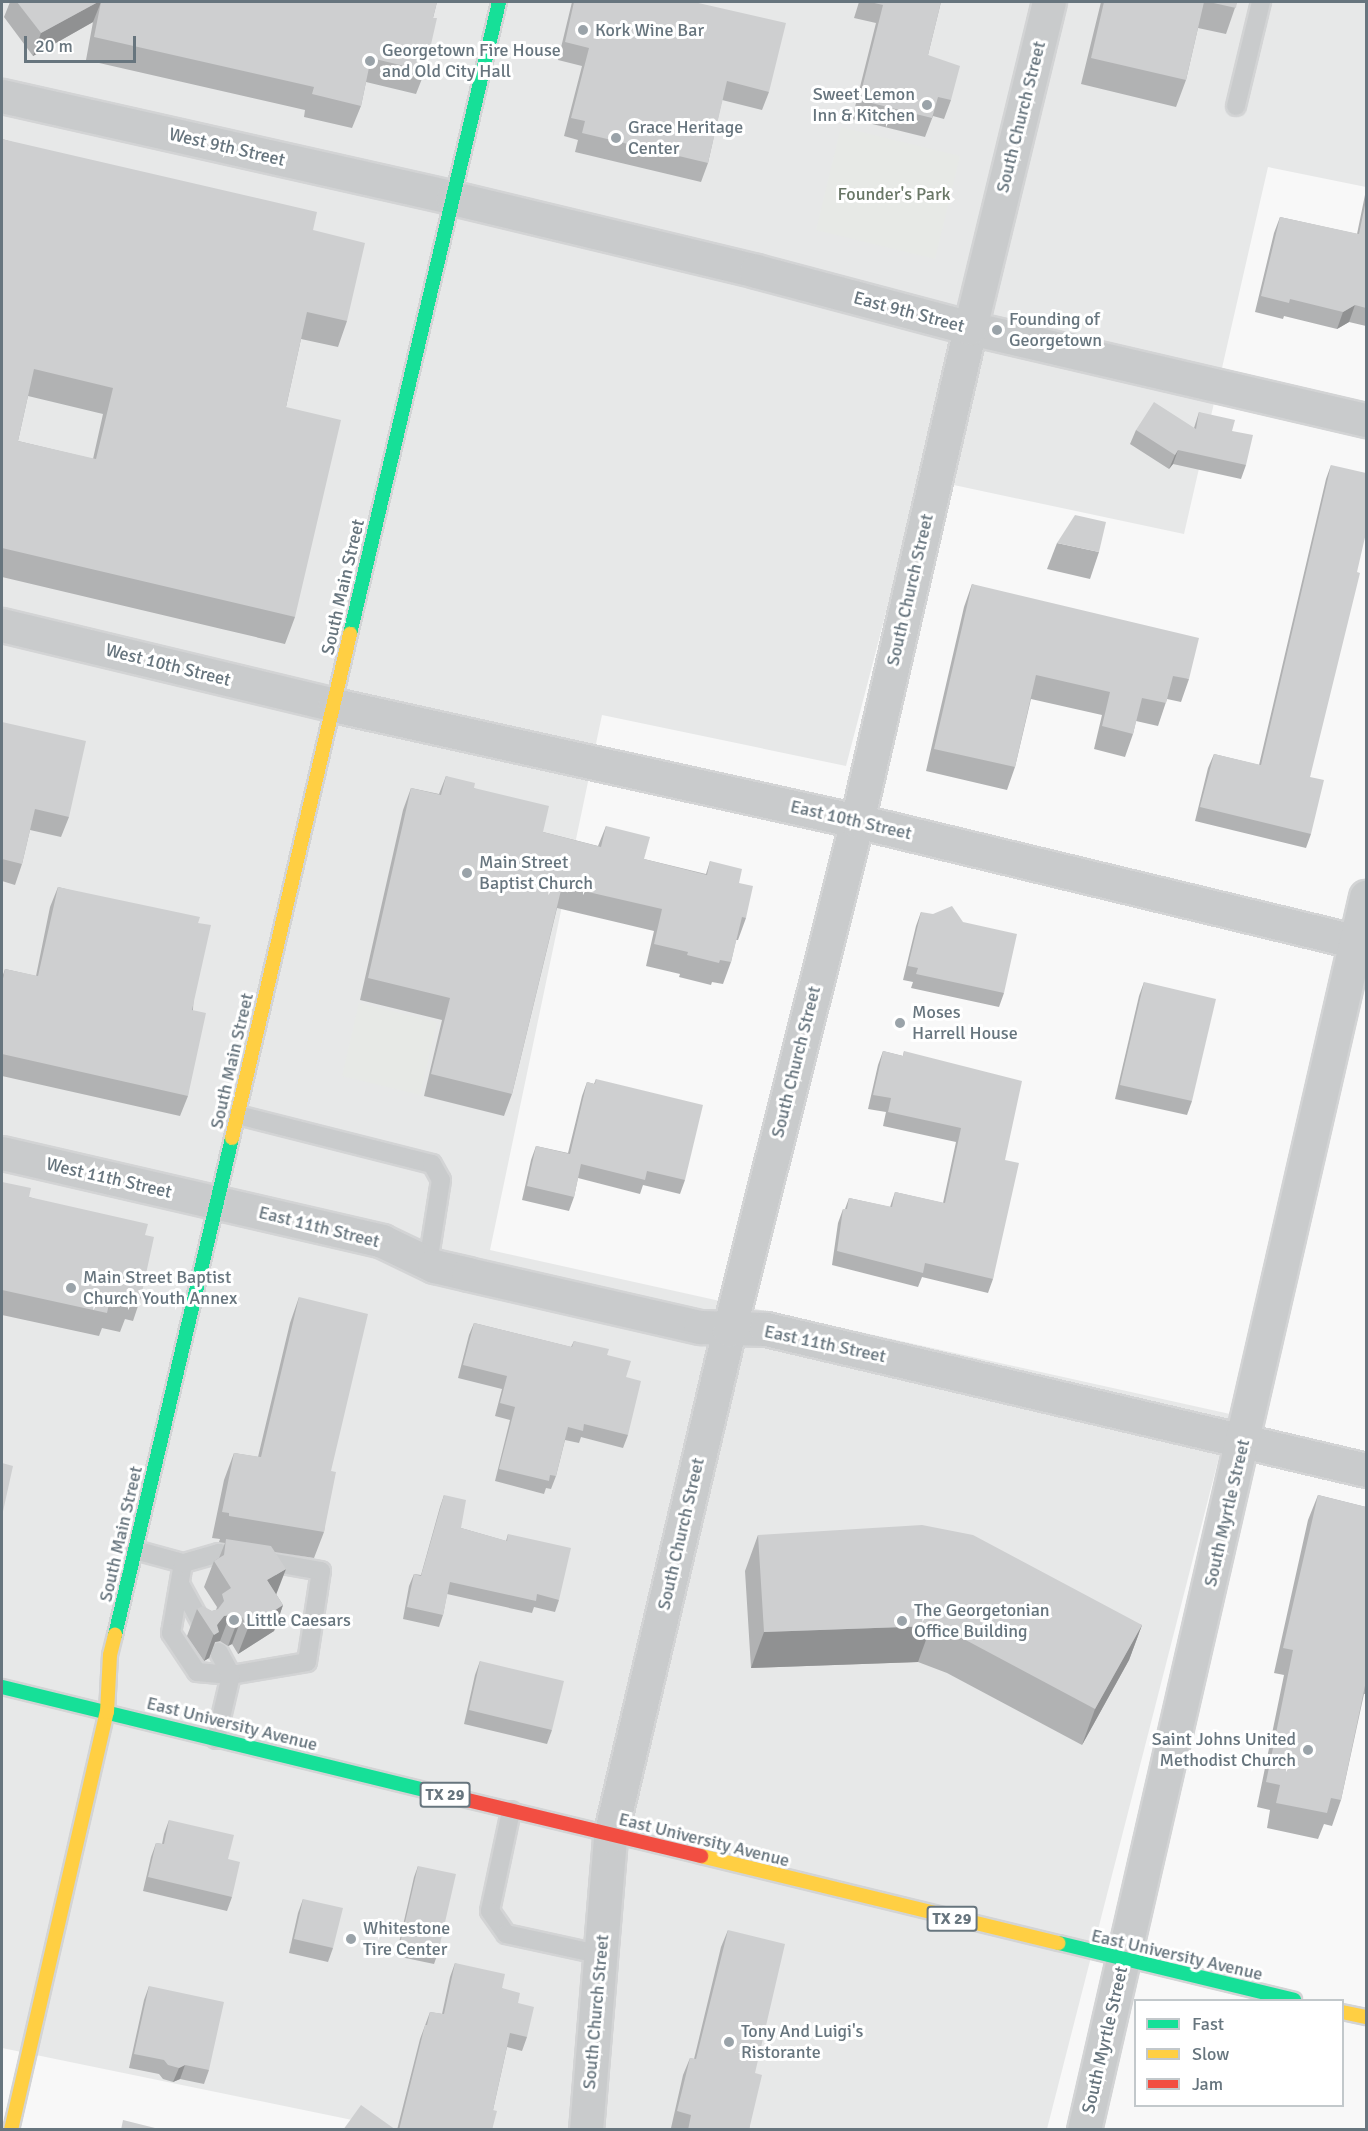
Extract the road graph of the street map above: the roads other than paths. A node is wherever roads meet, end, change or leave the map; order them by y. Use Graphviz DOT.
graph roads {
  1 [pos="499,2"];
  2 [pos="1049,2"];
  3 [pos="1261,2"];
  4 [pos="2,96"];
  5 [pos="1236,106"];
  6 [pos="453,198"];
  7 [pos="970,328"];
  8 [pos="1366,420"];
  9 [pos="2,625"];
  10 [pos="334,705"];
  11 [pos="857,821"];
  12 [pos="1366,897"];
  13 [pos="1361,942"];
  14 [pos="238,1115"];
  15 [pos="2,1152"];
  16 [pos="217,1202"];
  17 [pos="428,1263"];
  18 [pos="729,1330"];
  19 [pos="1243,1442"];
  20 [pos="1366,1470"];
  21 [pos="135,1550"];
  22 [pos="183,1563"];
  23 [pos="180,1584"];
  24 [pos="203,1626"];
  25 [pos="219,1652"];
  26 [pos="231,1675"];
  27 [pos="2,1687"];
  28 [pos="107,1712"];
  29 [pos="216,1739"];
  30 [pos="511,1811"];
  31 [pos="610,1836"];
  32 [pos="602,1955"];
  33 [pos="1123,1961"];
  34 [pos="1285,1999"];
  35 [pos="1344,2012"];
  36 [pos="1366,2017"];
  37 [pos="11,2130"];
  38 [pos="586,2130"];
  39 [pos="1084,2130"];
  1 -- 6 [label="street, South Main Street"];
  2 -- 7 [label="street, South Church Street"];
  3 -- 5 [label="lane"];
  4 -- 6 [label="street, West 9th Street"];
  6 -- 7 [label="street, East 9th Street"];
  6 -- 10 [label="street, South Main Street"];
  7 -- 8 [label="street, East 9th Street"];
  7 -- 11 [label="street, South Church Street"];
  9 -- 10 [label="street, West 10th Street"];
  10 -- 11 [label="street, East 10th Street"];
  10 -- 14 [label="street, South Main Street"];
  11 -- 13 [label="street, East 10th Street"];
  11 -- 18 [label="street, South Church Street"];
  12 -- 13 [label="street, South Myrtle Street"];
  13 -- 19 [label="street, South Myrtle Street"];
  14 -- 16 [label="street, South Main Street"];
  14 -- 17 [label="lane"];
  15 -- 16 [label="street, West 11th Street"];
  16 -- 17 [label="street, East 11th Street"];
  16 -- 21 [label="street, South Main Street"];
  17 -- 18 [label="street, East 11th Street"];
  18 -- 19 [label="street, East 11th Street"];
  18 -- 31 [label="street, South Church Street"];
  19 -- 20 [label="street, East 11th Street"];
  19 -- 33 [label="street, South Myrtle Street"];
  21 -- 22 [label="lane"];
  21 -- 28 [label="street, South Main Street"];
  22 -- 23 [label="lane"];
  22 -- 26 [label="lane"];
  23 -- 24 [label="lane"];
  23 -- 26 [label="lane"];
  25 -- 26 [label="lane"];
  26 -- 29 [label="lane"];
  27 -- 28 [label="street, TX 29"];
  28 -- 29 [label="street, East University Avenue / TX 29"];
  28 -- 37 [label="street, South Main Street"];
  29 -- 30 [label="street, East University Avenue / TX 29"];
  30 -- 31 [label="street, East University Avenue / TX 29"];
  30 -- 32 [label="lane"];
  31 -- 32 [label="street, South Church Street"];
  31 -- 33 [label="street, East University Avenue / TX 29"];
  32 -- 38 [label="street, South Church Street"];
  33 -- 34 [label="street, East University Avenue / TX 29"];
  33 -- 39 [label="street, South Myrtle Street"];
  35 -- 36 [label="street"];
}
